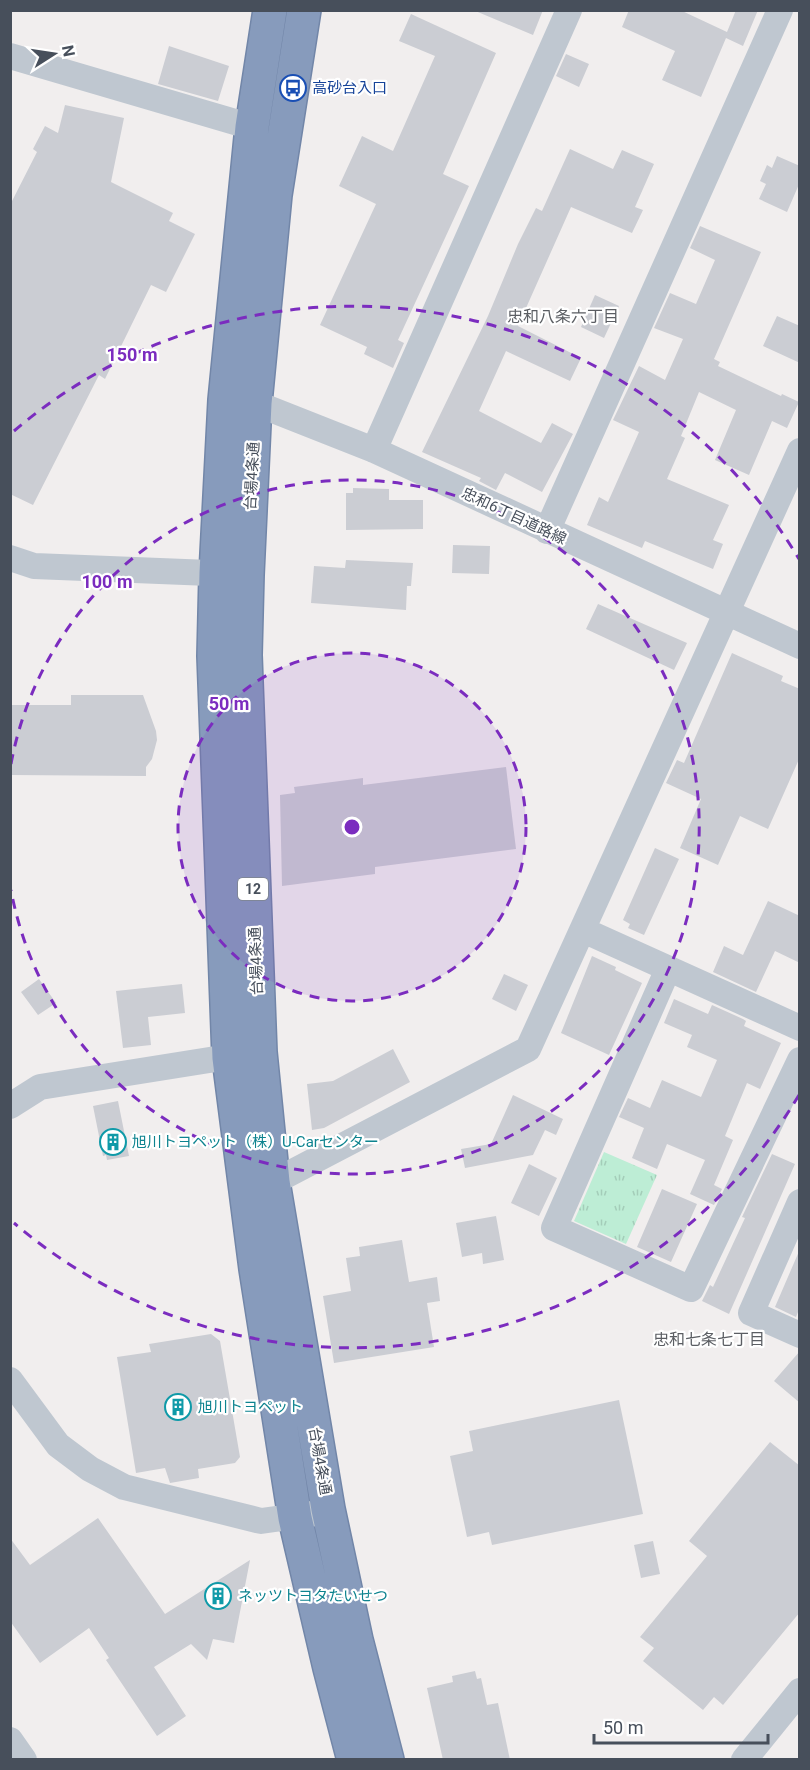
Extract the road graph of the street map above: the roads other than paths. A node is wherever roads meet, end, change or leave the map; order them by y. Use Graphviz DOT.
graph roads {
  1 [pos="270,10"];
  2 [pos="304,10"];
  3 [pos="569,10"];
  4 [pos="780,10"];
  5 [pos="10,56"];
  6 [pos="252,127"];
  7 [pos="240,402"];
  8 [pos="374,450"];
  9 [pos="800,450"];
  10 [pos="547,531"];
  11 [pos="10,558"];
  12 [pos="231,574"];
  13 [pos="726,614"];
  14 [pos="800,646"];
  15 [pos="583,930"];
  16 [pos="668,969"];
  17 [pos="800,1028"];
  18 [pos="244,1055"];
  19 [pos="800,1060"];
  20 [pos="10,1106"];
  21 [pos="260,1189"];
  22 [pos="800,1202"];
  23 [pos="800,1335"];
  24 [pos="10,1380"];
  25 [pos="328,1509"];
  26 [pos="296,1518"];
  27 [pos="800,1691"];
  28 [pos="10,1740"];
  29 [pos="753,1757"];
  30 [pos="24,1760"];
  31 [pos="354,1760"];
  32 [pos="387,1760"];
  1 -- 6 [label="highway, 台場4条通 / 12"];
  2 -- 7 [label="highway, 台場4条通 / 12"];
  3 -- 8 [label="street"];
  4 -- 10 [label="street"];
  5 -- 6 [label="street"];
  6 -- 7 [label="highway, 台場4条通 / 12"];
  7 -- 8 [label="street, 忠和6丁目道路線"];
  7 -- 12 [label="highway, 台場4条通 / 12"];
  8 -- 10 [label="street, 忠和6丁目道路線"];
  9 -- 13 [label="street"];
  10 -- 13 [label="street, 忠和6丁目道路線"];
  11 -- 12 [label="street"];
  12 -- 18 [label="highway, 台場4条通 / 12"];
  13 -- 14 [label="street, 忠和6丁目道路線"];
  13 -- 15 [label="street"];
  15 -- 16 [label="street"];
  15 -- 21 [label="street"];
  16 -- 17 [label="street"];
  16 -- 19 [label="street"];
  18 -- 20 [label="street"];
  18 -- 21 [label="highway, 台場4条通 / 12"];
  21 -- 25 [label="highway, 台場4条通 / 12"];
  21 -- 26 [label="highway, 台場4条通 / 12"];
  22 -- 23 [label="street"];
  24 -- 26 [label="street"];
  25 -- 26 [label="street"];
  25 -- 32 [label="highway, 台場4条通 / 12"];
  26 -- 31 [label="highway, 台場4条通 / 12"];
  27 -- 29 [label="street"];
  28 -- 30 [label="street"];
}
